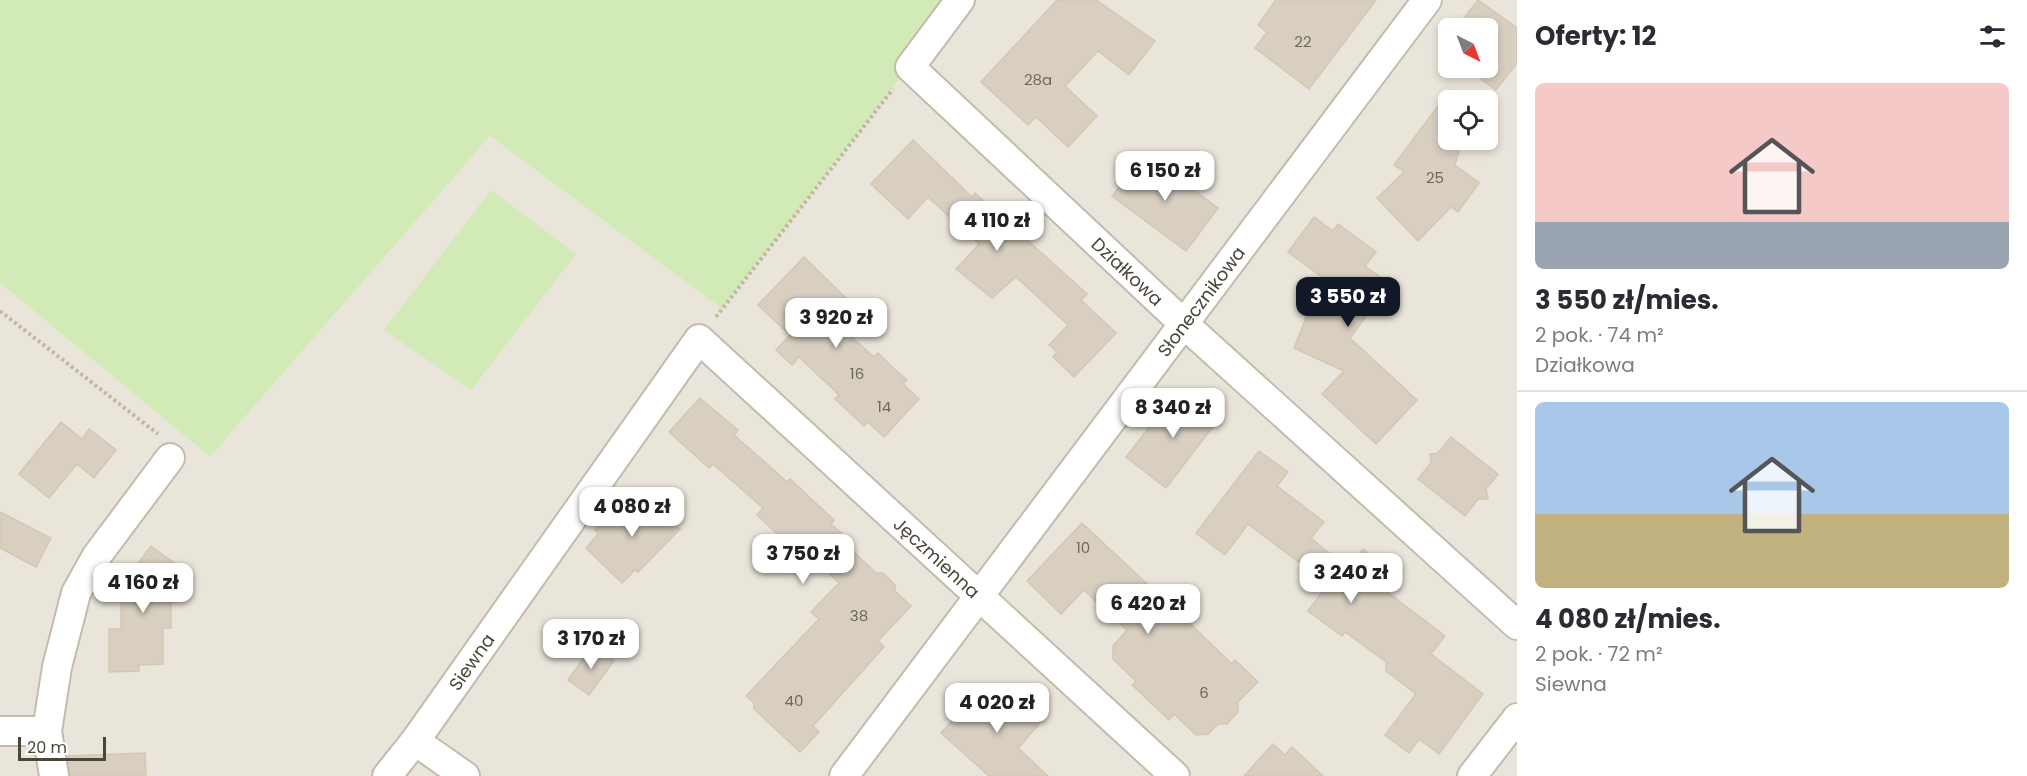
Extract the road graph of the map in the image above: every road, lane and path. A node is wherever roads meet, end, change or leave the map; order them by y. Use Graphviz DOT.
graph roads {
  1 [pos="960,0"];
  2 [pos="1427,0"];
  3 [pos="910,67"];
  4 [pos="0,311"];
  5 [pos="1184,324"];
  6 [pos="699,339"];
  7 [pos="170,458"];
  8 [pos="981,596"];
  9 [pos="1517,624"];
  10 [pos="1517,718"];
  11 [pos="0,731"];
  12 [pos="47,731"];
  13 [pos="415,741"];
  14 [pos="54,776"];
  15 [pos="387,776"];
  16 [pos="465,776"];
  17 [pos="844,776"];
  18 [pos="1175,776"];
  19 [pos="1472,776"];
  1 -- 3 [label="street"];
  2 -- 5 [label="street, Słonecznikowa"];
  3 -- 5 [label="street, Działkowa"];
  3 -- 6 [label="path"];
  4 -- 7 [label="path"];
  5 -- 8 [label="street, Słonecznikowa"];
  5 -- 9 [label="street, Działkowa"];
  6 -- 8 [label="street, Jęczmienna"];
  6 -- 13 [label="street, Siewna"];
  7 -- 12 [label="street"];
  8 -- 17 [label="street, Słonecznikowa"];
  8 -- 18 [label="street, Jęczmienna"];
  10 -- 19 [label="street"];
  11 -- 12 [label="street"];
  12 -- 14 [label="street"];
  13 -- 15 [label="street, Siewna"];
  13 -- 16 [label="street"];
}
